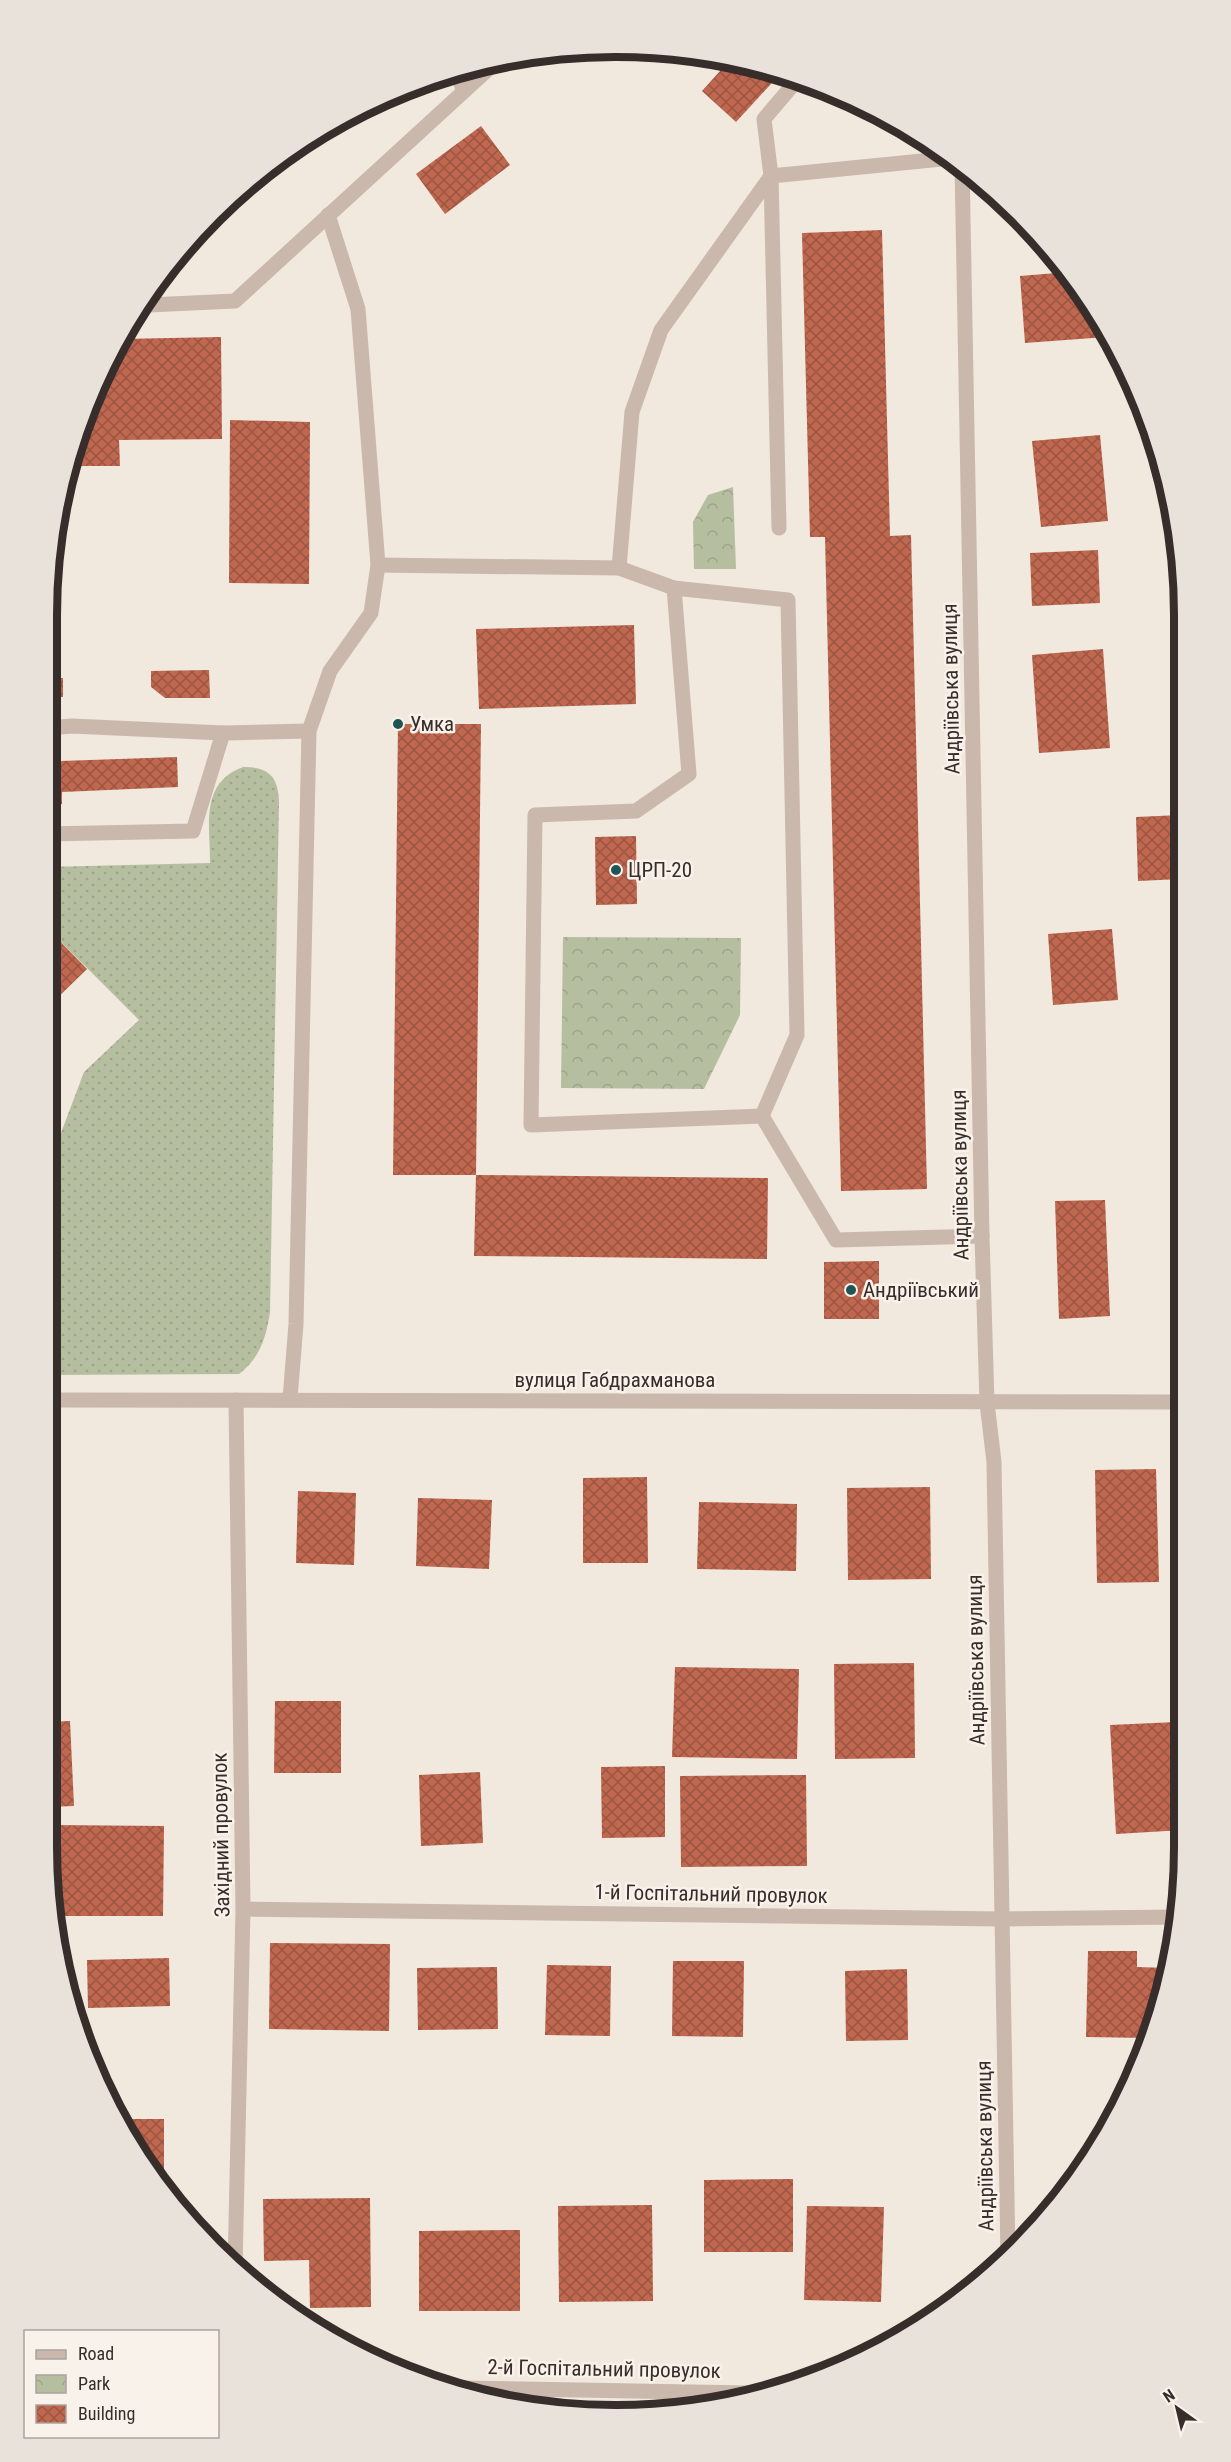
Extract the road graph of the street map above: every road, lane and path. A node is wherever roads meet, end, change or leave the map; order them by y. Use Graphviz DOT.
graph roads {
  1 [pos="484,73"];
  2 [pos="459,80"];
  3 [pos="792,86"];
  4 [pos="464,91"];
  5 [pos="938,159"];
  6 [pos="771,176"];
  7 [pos="962,178"];
  8 [pos="328,214"];
  9 [pos="151,305"];
  10 [pos="779,528"];
  11 [pos="378,565"];
  12 [pos="619,568"];
  13 [pos="674,588"];
  14 [pos="57,727"];
  15 [pos="309,731"];
  16 [pos="223,733"];
  17 [pos="57,834"];
  18 [pos="762,1116"];
  19 [pos="982,1236"];
  20 [pos="290,1399"];
  21 [pos="57,1400"];
  22 [pos="237,1400"];
  23 [pos="1174,1402"];
  24 [pos="987,1403"];
  25 [pos="243,1909"];
  26 [pos="1169,1917"];
  27 [pos="1001,1919"];
  28 [pos="1008,2243"];
  29 [pos="235,2255"];
  30 [pos="482,2388"];
  31 [pos="730,2393"];
  1 -- 4 [label="street"];
  2 -- 4 [label="street"];
  3 -- 6 [label="street"];
  4 -- 8 [label="street"];
  5 -- 6 [label="street"];
  6 -- 10 [label="street"];
  6 -- 12 [label="street"];
  7 -- 19 [label="street, Андріївська вулиця"];
  8 -- 9 [label="street"];
  8 -- 11 [label="street"];
  11 -- 12 [label="street"];
  11 -- 15 [label="street"];
  12 -- 13 [label="street"];
  13 -- 18 [label="street"];
  13 -- 18 [label="street"];
  14 -- 16 [label="street"];
  15 -- 16 [label="street"];
  15 -- 20 [label="street"];
  16 -- 17 [label="street"];
  18 -- 19 [label="street"];
  19 -- 24 [label="street, Андріївська вулиця"];
  20 -- 22 [label="street, вулиця Габдрахманова"];
  20 -- 24 [label="street, вулиця Габдрахманова"];
  21 -- 22 [label="street, вулиця Габдрахманова"];
  22 -- 25 [label="street, Західний провулок"];
  23 -- 24 [label="street, вулиця Габдрахманова"];
  24 -- 27 [label="street, Андріївська вулиця"];
  25 -- 27 [label="street, 1-й Госпітальний провулок"];
  25 -- 29 [label="street, Західний провулок"];
  26 -- 27 [label="street, 1-й Госпітальний провулок"];
  27 -- 28 [label="street, Андріївська вулиця"];
  30 -- 31 [label="street, 2-й Госпітальний провулок"];
}
